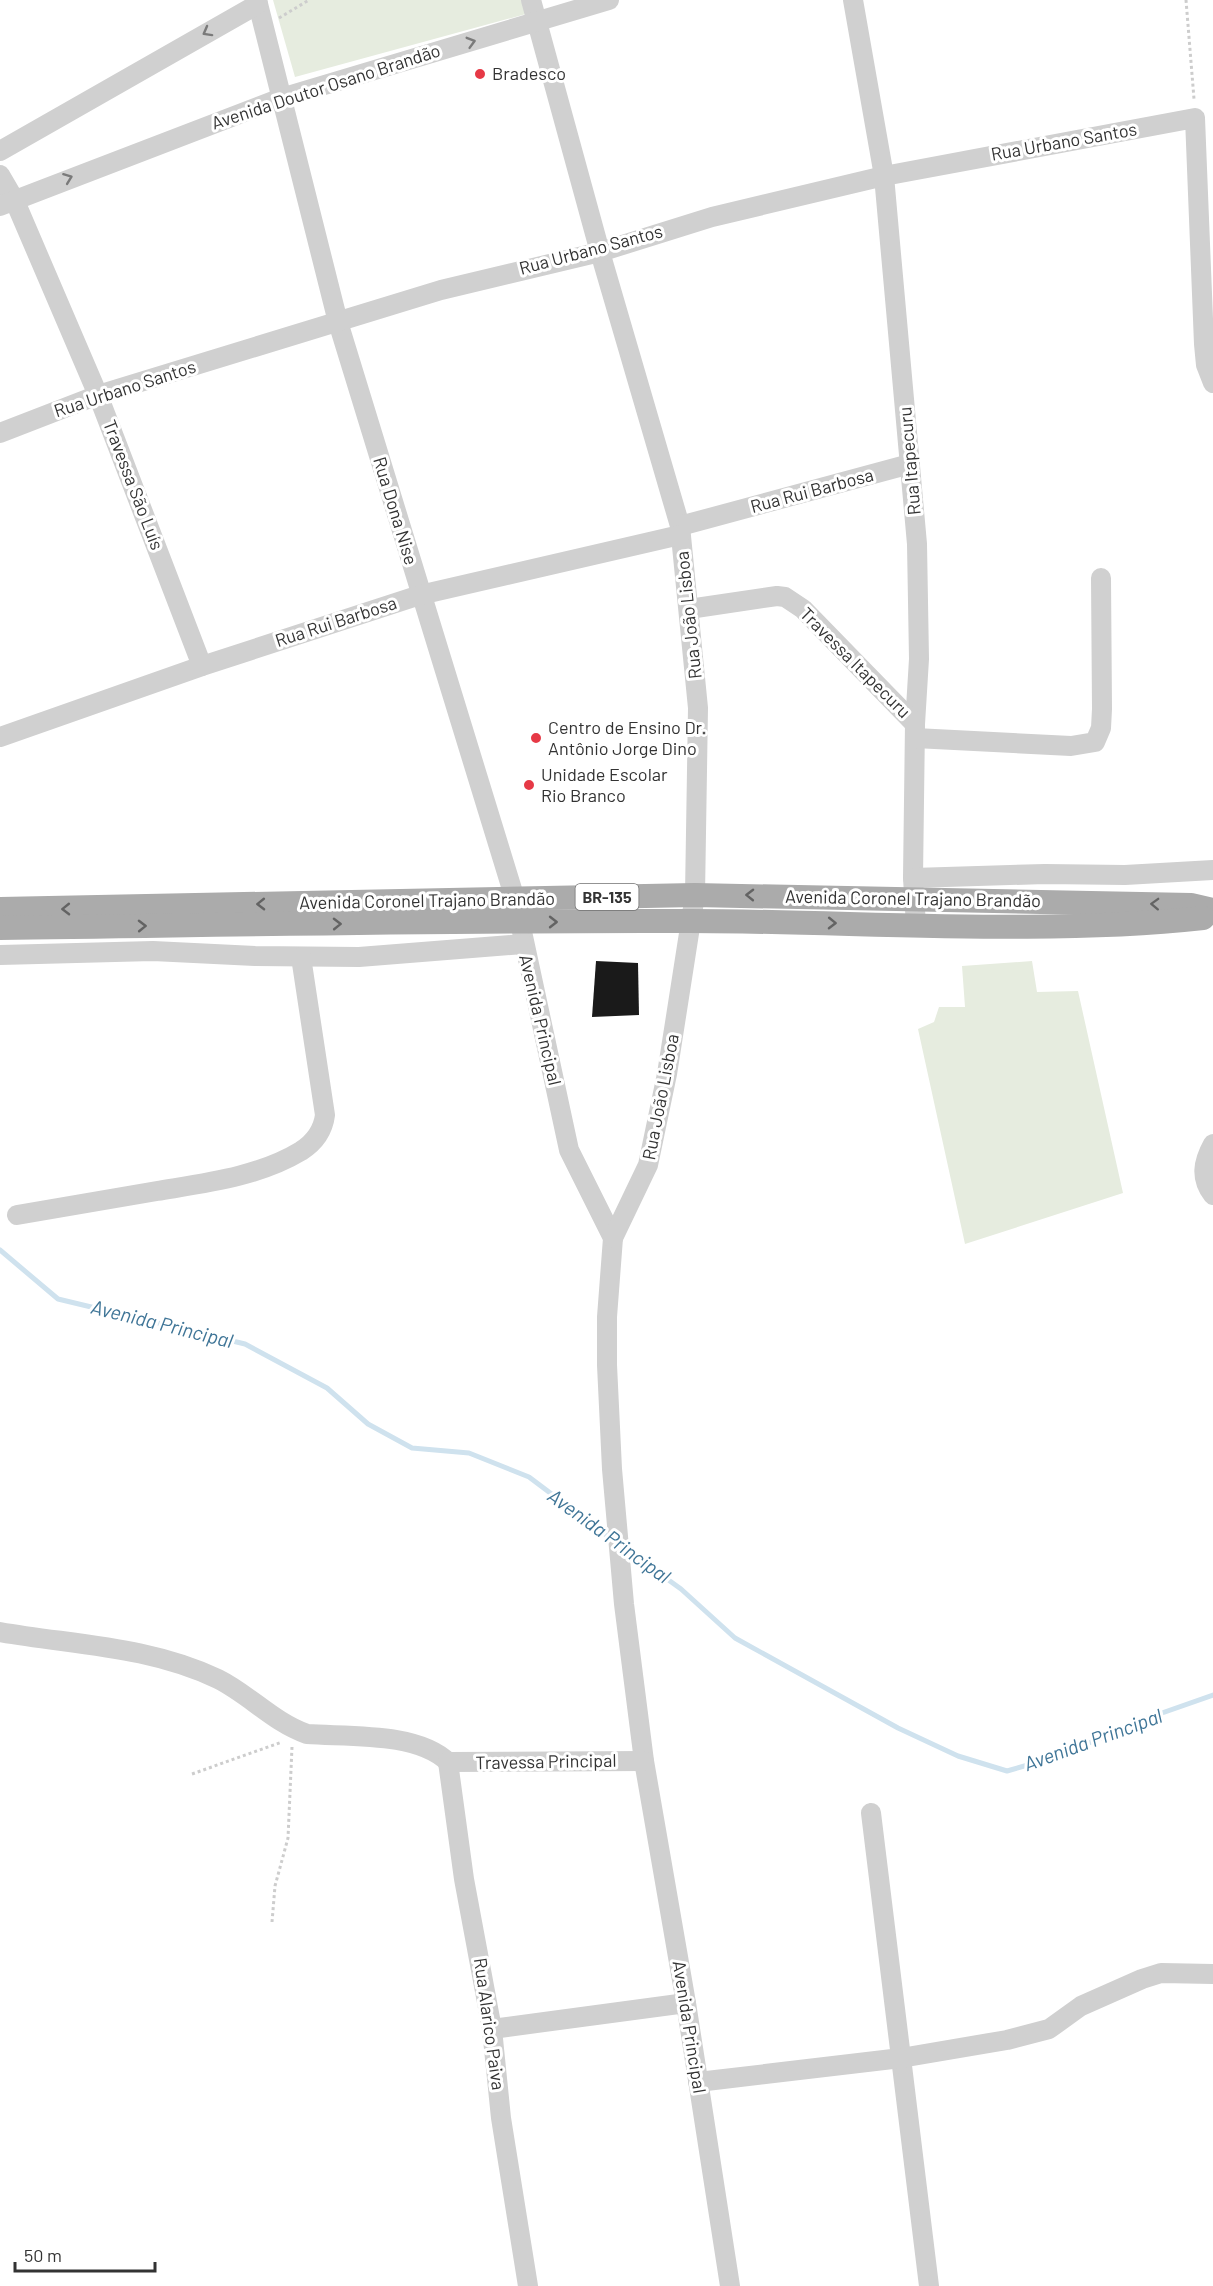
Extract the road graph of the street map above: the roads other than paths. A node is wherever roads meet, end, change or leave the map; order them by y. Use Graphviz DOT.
graph roads {
  1 [pos="531,0"];
  2 [pos="609,0"];
  3 [pos="853,0"];
  4 [pos="258,2"];
  5 [pos="538,22"];
  6 [pos="281,98"];
  7 [pos="0,151"];
  8 [pos="0,175"];
  9 [pos="884,176"];
  10 [pos="7,202"];
  11 [pos="600,252"];
  12 [pos="338,322"];
  13 [pos="1213,383"];
  14 [pos="98,395"];
  15 [pos="0,433"];
  16 [pos="910,464"];
  17 [pos="680,531"];
  18 [pos="1101,578"];
  19 [pos="420,595"];
  20 [pos="688,609"];
  21 [pos="202,666"];
  22 [pos="915,731"];
  23 [pos="1,735"];
  24 [pos="1213,870"];
  25 [pos="913,888"];
  26 [pos="695,895"];
  27 [pos="0,909"];
  28 [pos="1213,910"];
  29 [pos="1213,917"];
  30 [pos="692,921"];
  31 [pos="519,922"];
  32 [pos="916,925"];
  33 [pos="0,928"];
  34 [pos="0,955"];
  35 [pos="301,957"];
  36 [pos="1213,1144"];
  37 [pos="1213,1195"];
  38 [pos="17,1215"];
  39 [pos="613,1238"];
  40 [pos="0,1632"];
  41 [pos="644,1761"];
  42 [pos="448,1762"];
  43 [pos="872,1813"];
  44 [pos="1213,1974"];
  45 [pos="686,2003"];
  46 [pos="492,2029"];
  47 [pos="901,2058"];
  48 [pos="698,2082"];
  49 [pos="528,2286"];
  50 [pos="730,2286"];
  51 [pos="929,2286"];
  1 -- 5 [label="street, Rua João Lisboa"];
  2 -- 5 [label="street, Avenida Doutor Osano Brandão"];
  3 -- 9 [label="street, Rua Itapecuru"];
  4 -- 6 [label="street, Rua Dona Nise"];
  4 -- 7 [label="street, one-way"];
  6 -- 5 [label="street, Avenida Doutor Osano Brandão, one-way"];
  5 -- 11 [label="street, Rua João Lisboa"];
  10 -- 6 [label="street, Avenida Doutor Osano Brandão, one-way"];
  6 -- 12 [label="street, Rua Dona Nise"];
  8 -- 10 [label="street, Travessa São Luís"];
  9 -- 11 [label="street, Rua Urbano Santos"];
  9 -- 13 [label="street, Rua Urbano Santos"];
  9 -- 16 [label="street, Rua Itapecuru"];
  10 -- 14 [label="street, Travessa São Luís"];
  11 -- 12 [label="street, Rua Urbano Santos"];
  11 -- 17 [label="street, Rua João Lisboa"];
  12 -- 14 [label="street, Rua Urbano Santos"];
  12 -- 19 [label="street, Rua Dona Nise"];
  14 -- 15 [label="street, Rua Urbano Santos"];
  14 -- 21 [label="street, Travessa São Luís"];
  16 -- 17 [label="street, Rua Rui Barbosa"];
  16 -- 22 [label="street, Rua Itapecuru"];
  17 -- 19 [label="street, Rua Rui Barbosa"];
  17 -- 20 [label="street, Rua João Lisboa"];
  18 -- 22 [label="street"];
  19 -- 21 [label="street, Rua Rui Barbosa"];
  19 -- 31 [label="street, Rua Dona Nise"];
  20 -- 22 [label="street, Travessa Itapecuru"];
  20 -- 26 [label="street, Rua João Lisboa"];
  21 -- 23 [label="street, Rua Rui Barbosa"];
  22 -- 25 [label="street, Rua Itapecuru"];
  24 -- 25 [label="street"];
  25 -- 26 [label="main road, Avenida Coronel Trajano Brandão / BR-135, one-way"];
  28 -- 25 [label="main road, Avenida Coronel Trajano Brandão / BR-135, one-way"];
  25 -- 32 [label="street, Rua Itapecuru"];
  26 -- 30 [label="street, Rua João Lisboa"];
  26 -- 31 [label="main road, Avenida Coronel Trajano Brandão / BR-135"];
  31 -- 27 [label="main road, Avenida Coronel Trajano Brandão / BR-135, one-way"];
  29 -- 32 [label="main road, Avenida Coronel Trajano Brandão / BR-135"];
  31 -- 30 [label="main road, Avenida Coronel Trajano Brandão / BR-135, one-way"];
  30 -- 32 [label="main road, Avenida Coronel Trajano Brandão / BR-135, one-way"];
  30 -- 39 [label="street, Rua João Lisboa"];
  33 -- 31 [label="main road, Avenida Coronel Trajano Brandão / BR-135, one-way"];
  31 -- 35 [label="street, Avenida Coronel Trajano Brandão"];
  31 -- 39 [label="street, Avenida Principal"];
  34 -- 35 [label="street, Avenida Coronel Trajano Brandão"];
  35 -- 38 [label="street"];
  36 -- 37 [label="street"];
  39 -- 41 [label="street, Avenida Principal"];
  40 -- 42 [label="street"];
  41 -- 42 [label="street, Travessa Principal"];
  41 -- 45 [label="street, Avenida Principal"];
  42 -- 46 [label="street, Rua Alarico Paiva"];
  43 -- 47 [label="street"];
  44 -- 47 [label="street"];
  45 -- 46 [label="street"];
  45 -- 48 [label="street, Avenida Principal"];
  46 -- 49 [label="street, Rua Alarico Paiva"];
  47 -- 48 [label="street"];
  47 -- 51 [label="street"];
  48 -- 50 [label="street, Avenida Principal"];
}
